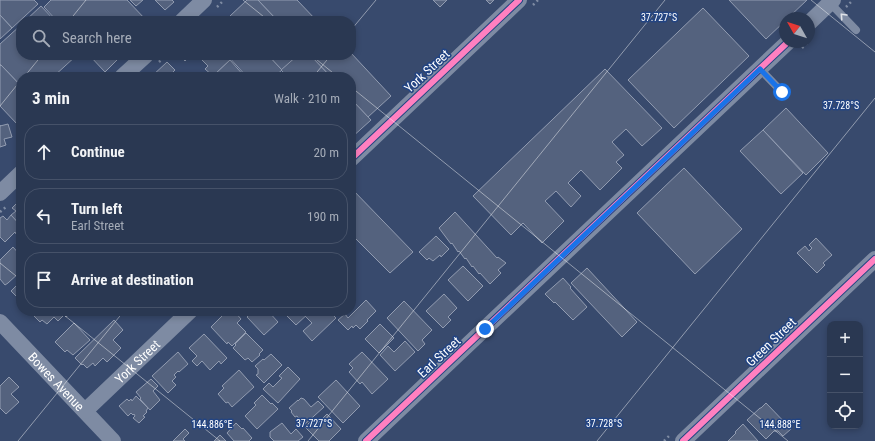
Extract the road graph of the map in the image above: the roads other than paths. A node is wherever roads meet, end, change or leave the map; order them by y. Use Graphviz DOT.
graph roads {
  1 [pos="204,0"];
  2 [pos="519,0"];
  3 [pos="832,1"];
  4 [pos="187,16"];
  5 [pos="815,17"];
  6 [pos="856,30"];
  7 [pos="782,48"];
  8 [pos="141,60"];
  9 [pos="760,69"];
  10 [pos="127,72"];
  11 [pos="782,92"];
  12 [pos="356,154"];
  13 [pos="16,178"];
  14 [pos="0,193"];
  15 [pos="875,259"];
  16 [pos="185,316"];
  17 [pos="0,322"];
  18 [pos="85,411"];
  19 [pos="113,441"];
  20 [pos="366,441"];
  21 [pos="683,441"];
  1 -- 4 [label="street"];
  2 -- 12 [label="street, York Street"];
  3 -- 5 [label="street"];
  6 -- 3 [label="lane, one-way"];
  7 -- 9 [label="street, Earl Street"];
  8 -- 10 [label="street"];
  9 -- 11 [label="lane"];
  9 -- 20 [label="street, Earl Street"];
  13 -- 14 [label="street"];
  15 -- 21 [label="street, Green Street"];
  16 -- 18 [label="street, York Street"];
  17 -- 18 [label="street, Bowes Avenue"];
  18 -- 19 [label="street, Bowes Avenue"];
}
